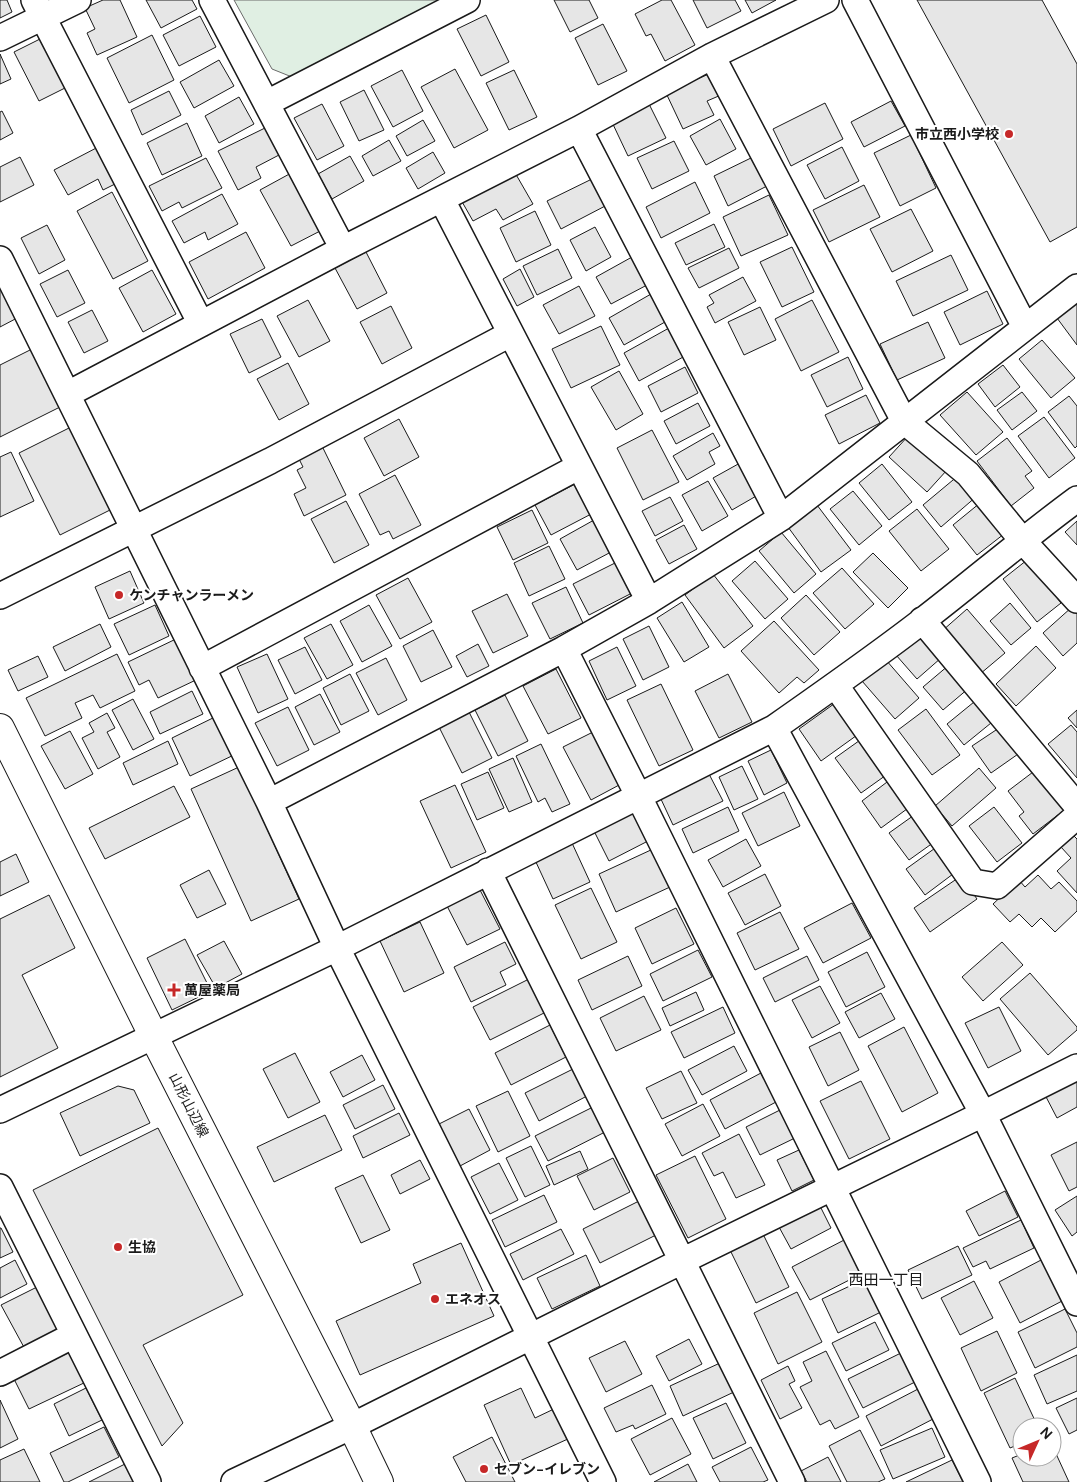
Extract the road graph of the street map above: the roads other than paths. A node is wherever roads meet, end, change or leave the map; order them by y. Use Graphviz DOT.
graph roads {
  1 [pos="78,0"];
  2 [pos="212,0"];
  3 [pos="467,0"];
  4 [pos="826,0"];
  5 [pos="855,0"];
  6 [pos="39,9"];
  7 [pos="0,38"];
  8 [pos="712,56"];
  9 [pos="267,103"];
  10 [pos="579,130"];
  11 [pos="442,200"];
  12 [pos="344,249"];
  13 [pos="0,259"];
  14 [pos="1077,287"];
  15 [pos="201,324"];
  16 [pos="1025,327"];
  17 [pos="510,334"];
  18 [pos="68,394"];
  19 [pos="904,421"];
  20 [pos="578,467"];
  21 [pos="1077,499"];
  22 [pos="781,518"];
  23 [pos="133,528"];
  24 [pos="1022,540"];
  25 [pos="0,596"];
  26 [pos="1077,600"];
  27 [pos="648,601"];
  28 [pos="922,620"];
  29 [pos="564,649"];
  30 [pos="202,668"];
  31 [pos="836,686"];
  32 [pos="0,728"];
  33 [pos="774,728"];
  34 [pos="0,770"];
  35 [pos="638,795"];
  36 [pos="269,802"];
  37 [pos="1077,806"];
  38 [pos="1077,816"];
  39 [pos="488,871"];
  40 [pos="337,948"];
  41 [pos="145,1039"];
  42 [pos="1077,1067"];
  43 [pos="0,1110"];
  44 [pos="983,1114"];
  45 [pos="0,1187"];
  46 [pos="832,1187"];
  47 [pos="682,1260"];
  48 [pos="1077,1303"];
  49 [pos="74,1335"];
  50 [pos="530,1336"];
  51 [pos="0,1373"];
  52 [pos="343,1429"];
  53 [pos="148,1482"];
  54 [pos="234,1482"];
  55 [pos="359,1482"];
  56 [pos="379,1482"];
  57 [pos="603,1482"];
  58 [pos="792,1482"];
  59 [pos="978,1482"];
  1 -- 6 [label="street"];
  2 -- 9 [label="street"];
  3 -- 9 [label="street"];
  4 -- 8 [label="street"];
  5 -- 16 [label="street"];
  6 -- 7 [label="street"];
  6 -- 15 [label="street"];
  8 -- 10 [label="street"];
  8 -- 19 [label="street"];
  9 -- 12 [label="street"];
  10 -- 11 [label="street"];
  10 -- 22 [label="street"];
  11 -- 12 [label="street"];
  11 -- 17 [label="street"];
  12 -- 15 [label="street"];
  13 -- 18 [label="street"];
  14 -- 16 [label="street"];
  15 -- 18 [label="street"];
  16 -- 19 [label="street"];
  17 -- 20 [label="street"];
  17 -- 23 [label="street"];
  18 -- 23 [label="street"];
  19 -- 22 [label="street"];
  19 -- 24 [label="street"];
  20 -- 27 [label="street"];
  20 -- 30 [label="street"];
  21 -- 24 [label="street"];
  22 -- 27 [label="street"];
  23 -- 25 [label="street"];
  23 -- 30 [label="street"];
  24 -- 26 [label="street"];
  24 -- 28 [label="street"];
  27 -- 29 [label="street"];
  28 -- 31 [label="street"];
  28 -- 37 [label="street"];
  29 -- 35 [label="street"];
  29 -- 36 [label="street"];
  30 -- 36 [label="street"];
  31 -- 33 [label="street"];
  31 -- 38 [label="street"];
  32 -- 41 [label="main road, 山形山辺線"];
  33 -- 35 [label="street"];
  33 -- 44 [label="street"];
  34 -- 41 [label="main road, 山形山辺線"];
  35 -- 39 [label="street"];
  35 -- 46 [label="street"];
  36 -- 40 [label="street"];
  39 -- 40 [label="street"];
  39 -- 47 [label="street"];
  40 -- 41 [label="street"];
  40 -- 50 [label="street"];
  41 -- 43 [label="street"];
  41 -- 52 [label="main road, 山形山辺線"];
  42 -- 44 [label="street"];
  44 -- 46 [label="street"];
  44 -- 48 [label="street"];
  45 -- 49 [label="street"];
  46 -- 47 [label="street"];
  46 -- 59 [label="street"];
  47 -- 50 [label="street"];
  47 -- 58 [label="street"];
  49 -- 51 [label="street"];
  49 -- 53 [label="street"];
  50 -- 52 [label="street"];
  50 -- 57 [label="street"];
  52 -- 54 [label="street"];
  52 -- 55 [label="main road, 山形山辺線"];
  52 -- 56 [label="main road, 山形山辺線"];
}
